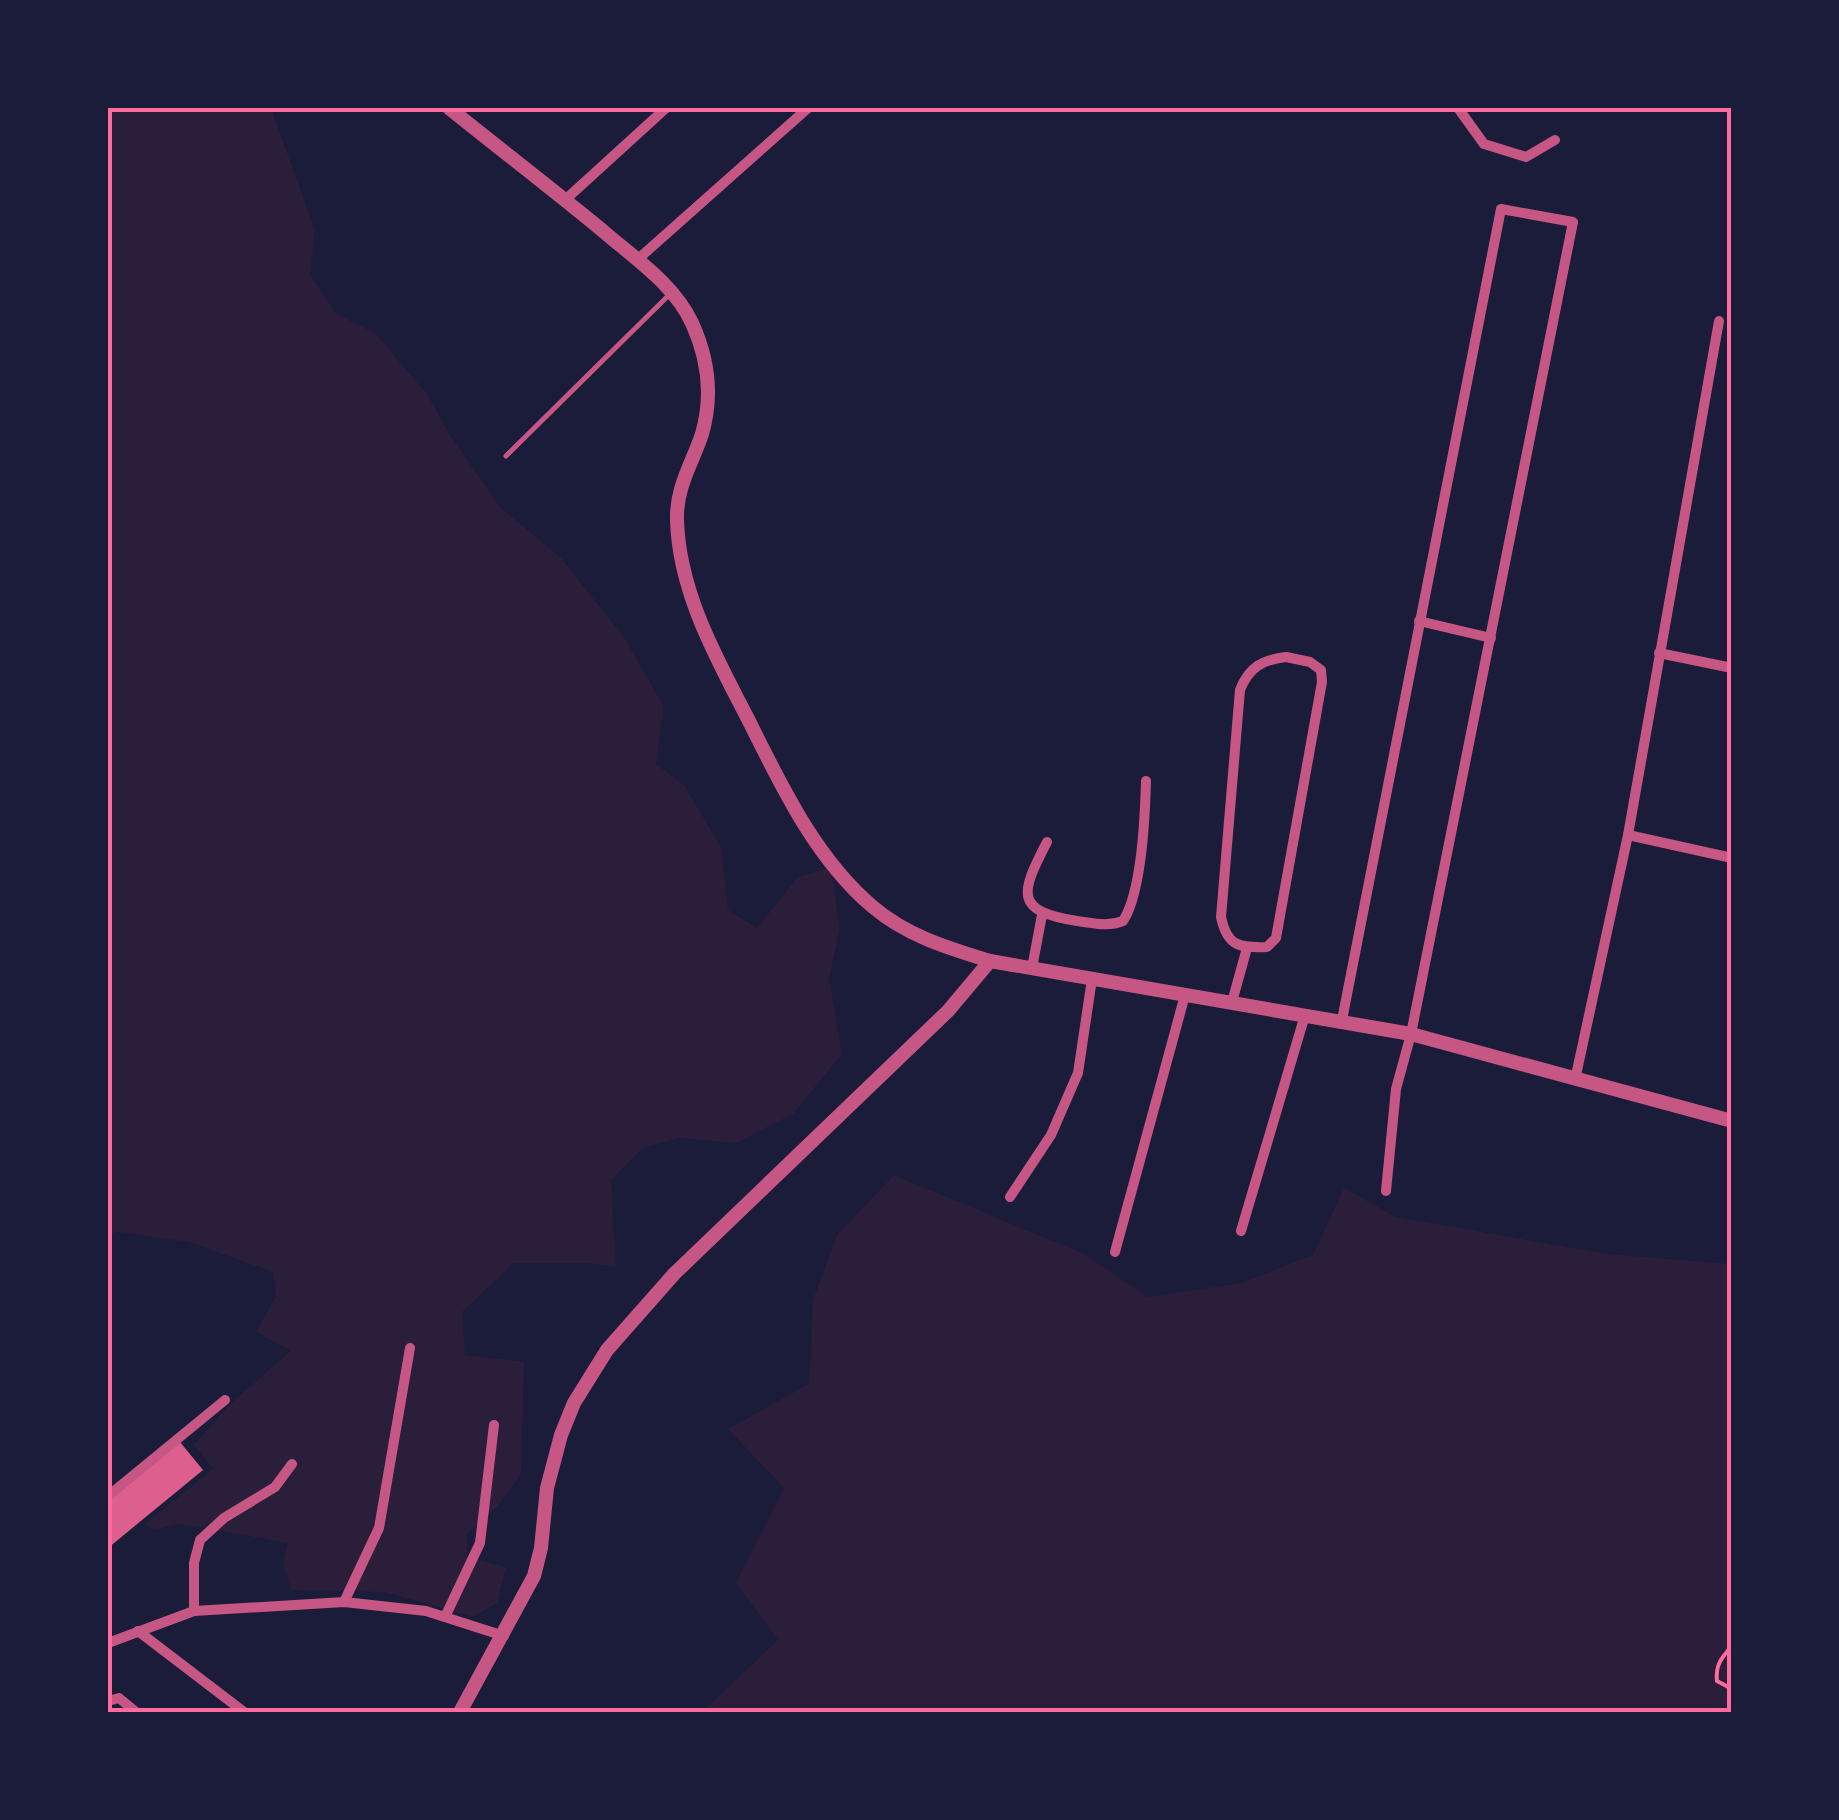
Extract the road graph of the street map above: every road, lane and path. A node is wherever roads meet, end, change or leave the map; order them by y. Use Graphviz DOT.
graph roads {
  1 [pos="449,108"];
  2 [pos="666,108"];
  3 [pos="808,108"];
  4 [pos="1458,108"];
  5 [pos="1555,140"];
  6 [pos="564,200"];
  7 [pos="637,260"];
  8 [pos="673,292"];
  9 [pos="1719,321"];
  10 [pos="506,456"];
  11 [pos="1420,621"];
  12 [pos="1491,638"];
  13 [pos="1659,653"];
  14 [pos="1732,668"];
  15 [pos="1146,781"];
  16 [pos="1628,836"];
  17 [pos="1047,842"];
  18 [pos="1732,858"];
  19 [pos="1042,915"];
  20 [pos="1246,948"];
  21 [pos="990,961"];
  22 [pos="1032,968"];
  23 [pos="1092,979"];
  24 [pos="1185,994"];
  25 [pos="1232,1002"];
  26 [pos="1305,1014"];
  27 [pos="1342,1020"];
  28 [pos="1411,1034"];
  29 [pos="1575,1080"];
  30 [pos="1732,1121"];
  31 [pos="1386,1191"];
  32 [pos="1010,1197"];
  33 [pos="1241,1230"];
  34 [pos="1115,1252"];
  35 [pos="410,1348"];
  36 [pos="225,1400"];
  37 [pos="494,1425"];
  38 [pos="292,1464"];
  39 [pos="108,1496"];
  40 [pos="344,1602"];
  41 [pos="194,1611"];
  42 [pos="445,1617"];
  43 [pos="138,1631"];
  44 [pos="504,1636"];
  45 [pos="108,1643"];
  46 [pos="1732,1646"];
  47 [pos="1732,1689"];
  48 [pos="108,1701"];
  49 [pos="136,1712"];
  50 [pos="244,1712"];
  51 [pos="460,1712"];
  1 -- 6 [label="street"];
  2 -- 6 [label="street"];
  3 -- 7 [label="street"];
  4 -- 5 [label="street"];
  6 -- 7 [label="street"];
  7 -- 8 [label="street"];
  8 -- 10 [label="lane"];
  8 -- 21 [label="street"];
  9 -- 13 [label="street"];
  11 -- 12 [label="street"];
  11 -- 12 [label="street"];
  11 -- 27 [label="street"];
  12 -- 28 [label="street"];
  13 -- 14 [label="street"];
  13 -- 16 [label="street"];
  15 -- 19 [label="street"];
  16 -- 18 [label="street"];
  16 -- 29 [label="street"];
  17 -- 19 [label="street"];
  19 -- 22 [label="street"];
  20 -- 20 [label="street"];
  20 -- 25 [label="street"];
  21 -- 22 [label="street"];
  21 -- 44 [label="street"];
  22 -- 23 [label="street"];
  23 -- 24 [label="street"];
  23 -- 32 [label="street"];
  24 -- 25 [label="street"];
  24 -- 34 [label="street"];
  25 -- 26 [label="street"];
  26 -- 27 [label="street"];
  26 -- 33 [label="street"];
  27 -- 28 [label="street"];
  28 -- 29 [label="street"];
  28 -- 31 [label="street"];
  29 -- 30 [label="street"];
  35 -- 40 [label="street"];
  36 -- 39 [label="street"];
  37 -- 42 [label="street"];
  38 -- 41 [label="street"];
  40 -- 41 [label="street"];
  40 -- 42 [label="street"];
  41 -- 43 [label="street"];
  42 -- 44 [label="street"];
  43 -- 45 [label="street"];
  43 -- 50 [label="street"];
  44 -- 51 [label="street"];
  46 -- 47 [label="path"];
  48 -- 49 [label="street"];
}
